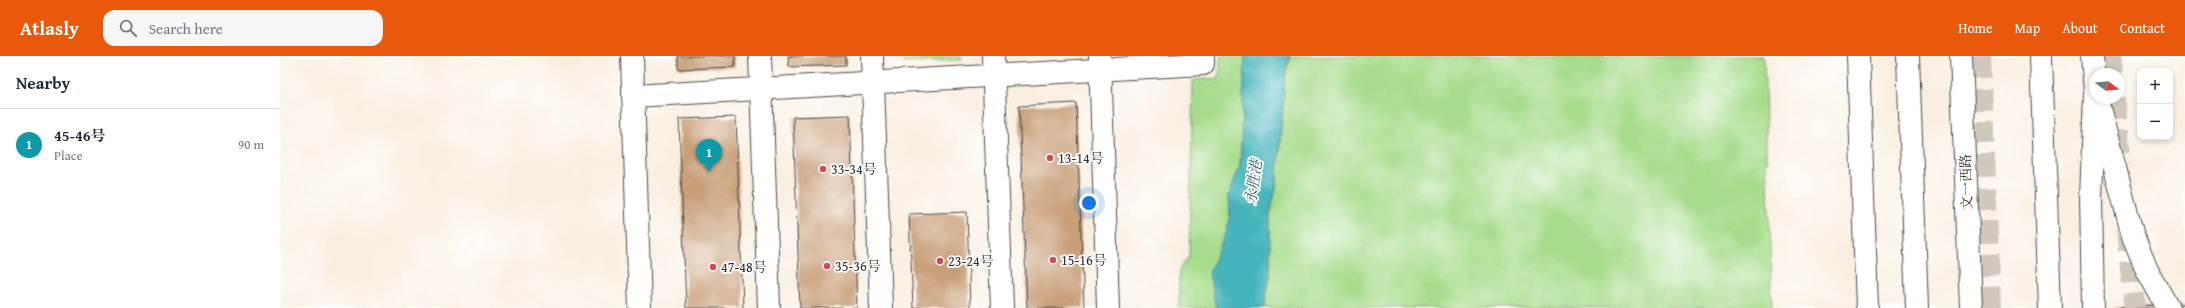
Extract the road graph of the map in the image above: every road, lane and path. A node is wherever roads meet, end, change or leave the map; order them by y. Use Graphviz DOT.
graph roads {
  1 [pos="632,56"];
  2 [pos="760,56"];
  3 [pos="872,56"];
  4 [pos="1203,56"];
  5 [pos="1858,56"];
  6 [pos="1908,56"];
  7 [pos="1961,56"];
  8 [pos="2041,56"];
  9 [pos="2092,56"];
  10 [pos="1100,63"];
  11 [pos="993,66"];
  12 [pos="2093,68"];
  13 [pos="872,83"];
  14 [pos="761,89"];
  15 [pos="633,96"];
  16 [pos="2095,104"];
  17 [pos="2098,104"];
  18 [pos="640,308"];
  19 [pos="769,308"];
  20 [pos="881,308"];
  21 [pos="1002,308"];
  22 [pos="1108,308"];
  23 [pos="1867,308"];
  24 [pos="1917,308"];
  25 [pos="1971,308"];
  26 [pos="2050,308"];
  27 [pos="2093,308"];
  28 [pos="2168,308"];
  1 -- 15 [label="main road"];
  2 -- 14 [label="main road"];
  3 -- 13 [label="main road"];
  4 -- 10 [label="main road"];
  5 -- 23 [label="main road"];
  6 -- 24 [label="main road"];
  7 -- 25 [label="main road, 文一西路"];
  8 -- 26 [label="main road"];
  9 -- 12 [label="main road"];
  10 -- 11 [label="main road"];
  10 -- 22 [label="main road"];
  11 -- 13 [label="main road"];
  11 -- 21 [label="main road"];
  13 -- 14 [label="main road"];
  13 -- 20 [label="main road"];
  14 -- 15 [label="main road"];
  14 -- 19 [label="main road"];
  15 -- 18 [label="main road"];
  16 -- 27 [label="main road"];
  17 -- 28 [label="main road"];
}
